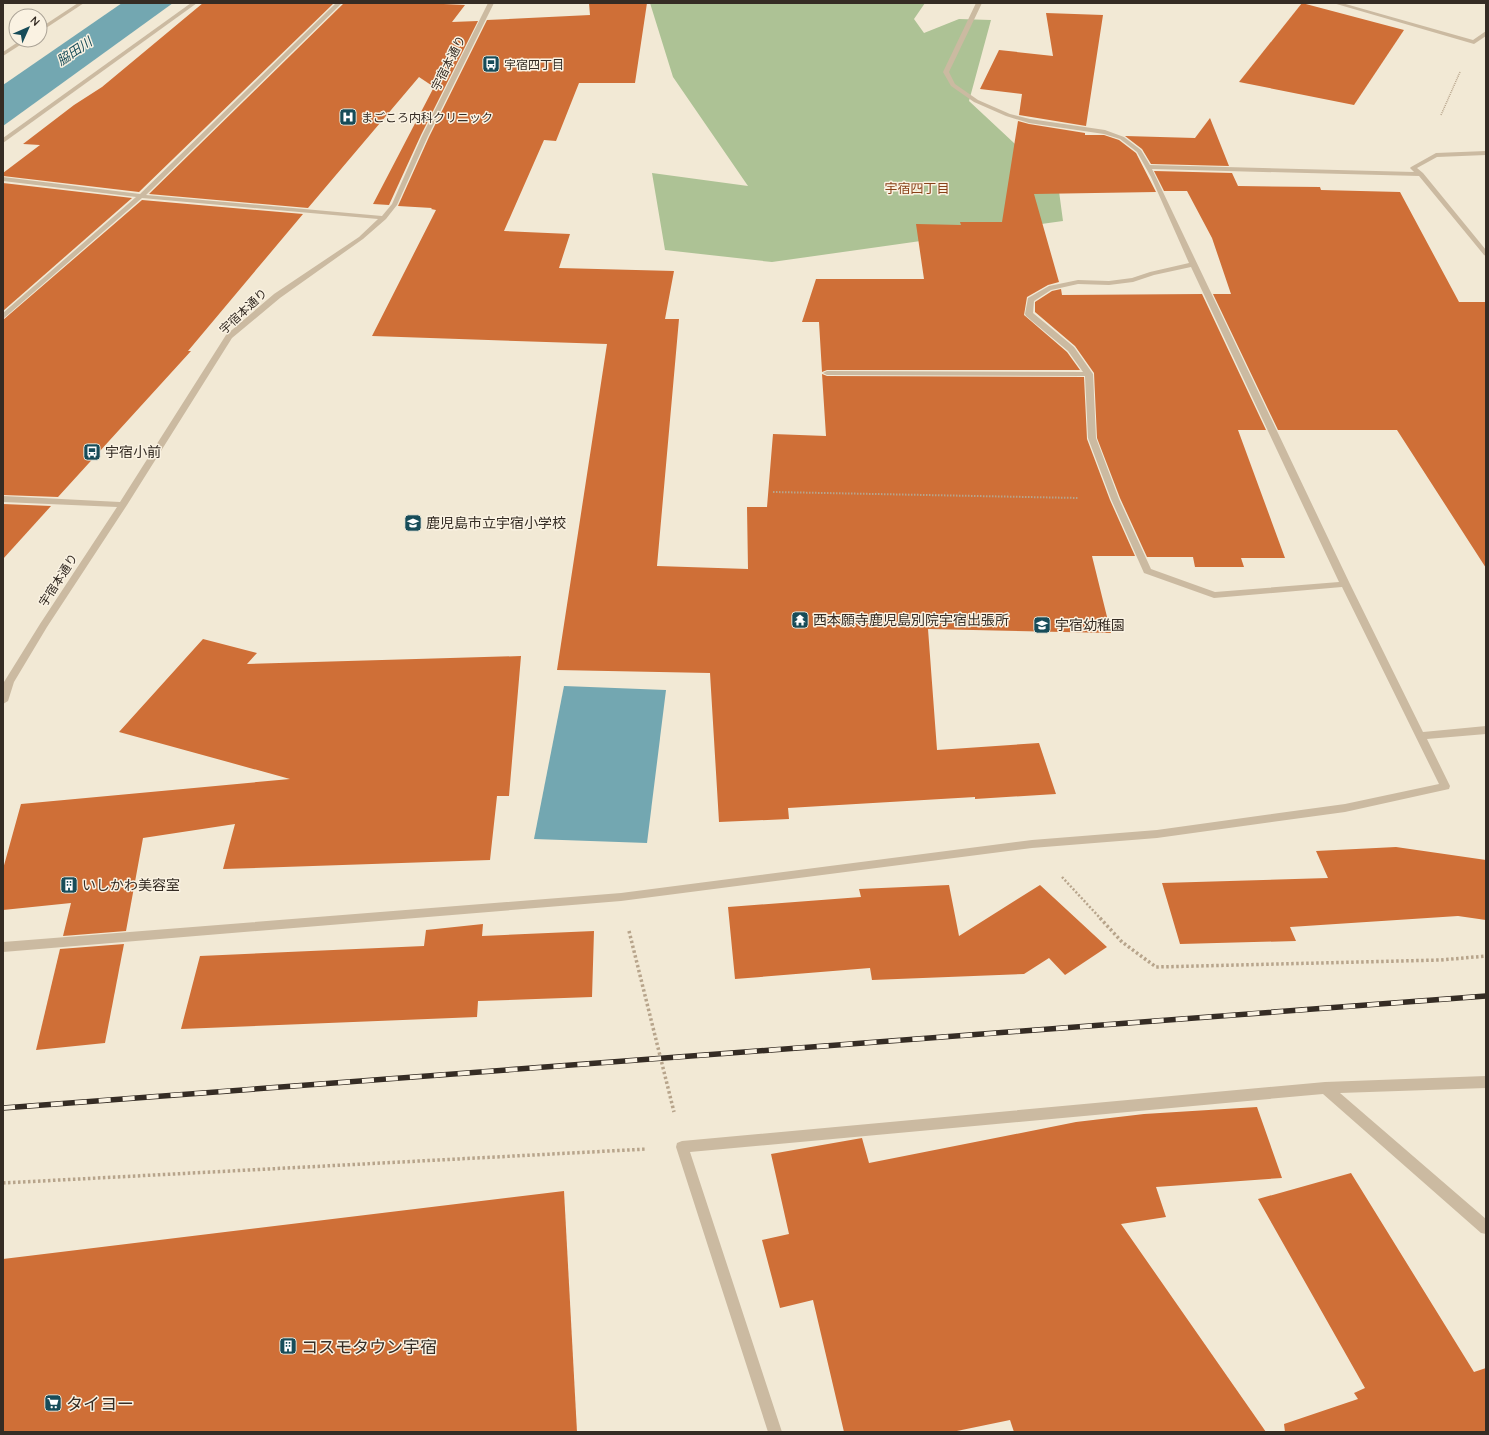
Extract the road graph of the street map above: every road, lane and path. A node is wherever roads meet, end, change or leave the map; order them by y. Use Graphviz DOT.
graph roads {
  1 [pos="81,3"];
  2 [pos="194,3"];
  3 [pos="339,3"];
  4 [pos="491,3"];
  5 [pos="979,3"];
  6 [pos="1336,3"];
  7 [pos="48,25"];
  8 [pos="1486,33"];
  9 [pos="1474,42"];
  10 [pos="12,48"];
  11 [pos="3,54"];
  12 [pos="1441,115"];
  13 [pos="3,141"];
  14 [pos="1486,153"];
  15 [pos="1148,167"];
  16 [pos="1421,174"];
  17 [pos="3,179"];
  18 [pos="141,196"];
  19 [pos="384,218"];
  20 [pos="1486,254"];
  21 [pos="1193,264"];
  22 [pos="3,317"];
  23 [pos="827,373"];
  24 [pos="1089,374"];
  25 [pos="773,492"];
  26 [pos="3,499"];
  27 [pos="1114,499"];
  28 [pos="123,504"];
  29 [pos="1345,584"];
  30 [pos="6,682"];
  31 [pos="3,702"];
  32 [pos="1486,730"];
  33 [pos="1421,736"];
  34 [pos="1032,844"];
  35 [pos="621,897"];
  36 [pos="3,948"];
  37 [pos="1486,956"];
  38 [pos="1486,1082"];
  39 [pos="1325,1088"];
  40 [pos="682,1147"];
  41 [pos="3,1183"];
  42 [pos="1486,1228"];
  43 [pos="775,1432"];
  1 -- 7 [label="street"];
  2 -- 13 [label="street"];
  3 -- 18 [label="street"];
  4 -- 19 [label="street, 宇宿本通り"];
  5 -- 15 [label="street"];
  6 -- 9 [label="street"];
  8 -- 9 [label="street"];
  9 -- 12 [label="path"];
  10 -- 11 [label="street"];
  14 -- 16 [label="street"];
  15 -- 16 [label="street"];
  15 -- 21 [label="street"];
  16 -- 20 [label="street"];
  17 -- 18 [label="street"];
  18 -- 19 [label="street"];
  18 -- 22 [label="street"];
  19 -- 28 [label="street, 宇宿本通り"];
  21 -- 24 [label="street"];
  21 -- 29 [label="street"];
  23 -- 24 [label="street"];
  24 -- 27 [label="street"];
  25 -- 27 [label="path"];
  26 -- 28 [label="street"];
  27 -- 29 [label="street"];
  28 -- 30 [label="street, 宇宿本通り"];
  29 -- 33 [label="street"];
  30 -- 31 [label="street, 宇宿本通り"];
  32 -- 33 [label="street"];
  33 -- 34 [label="street"];
  34 -- 35 [label="street"];
  34 -- 37 [label="path"];
  35 -- 36 [label="street"];
  35 -- 40 [label="path"];
  38 -- 39 [label="street"];
  39 -- 40 [label="street"];
  39 -- 42 [label="street"];
  40 -- 41 [label="path"];
  40 -- 43 [label="street"];
}
